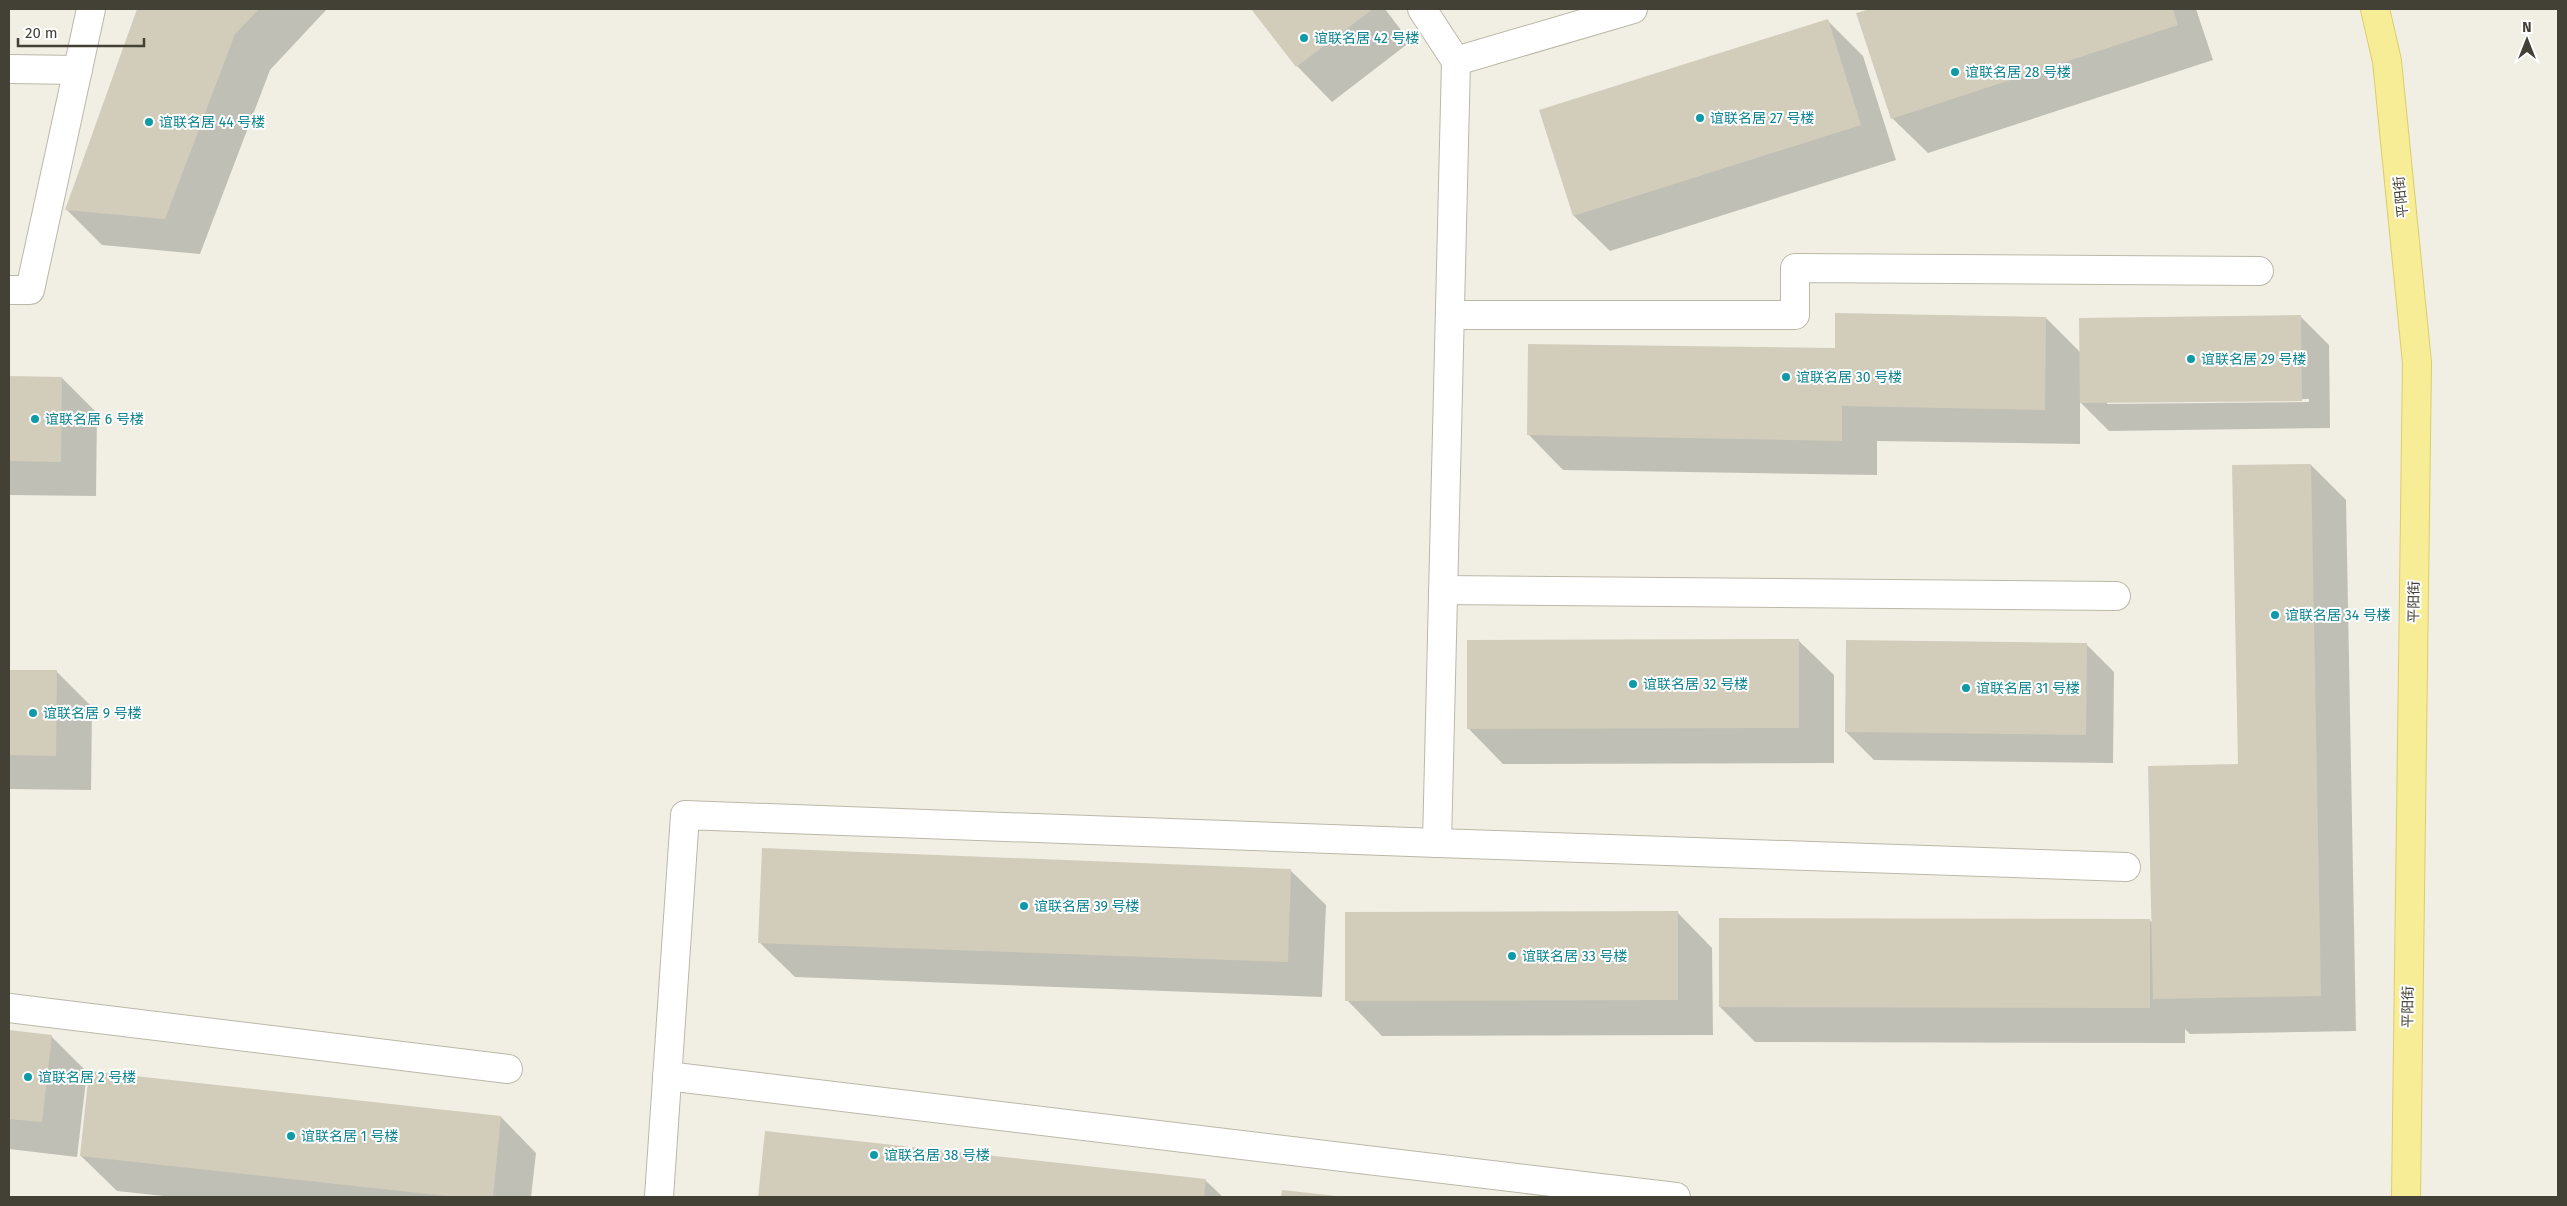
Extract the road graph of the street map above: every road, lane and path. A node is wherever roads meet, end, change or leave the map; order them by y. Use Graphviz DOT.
graph roads {
  1 [pos="91,9"];
  2 [pos="1422,9"];
  3 [pos="1633,9"];
  4 [pos="2375,9"];
  5 [pos="1456,61"];
  6 [pos="9,68"];
  7 [pos="78,70"];
  8 [pos="2259,271"];
  9 [pos="9,290"];
  10 [pos="1450,315"];
  11 [pos="1443,590"];
  12 [pos="2116,596"];
  13 [pos="1437,843"];
  14 [pos="2126,867"];
  15 [pos="9,1008"];
  16 [pos="508,1069"];
  17 [pos="667,1076"];
  18 [pos="659,1197"];
  19 [pos="1676,1197"];
  20 [pos="2406,1197"];
  1 -- 7 [label="street"];
  2 -- 5 [label="street"];
  3 -- 5 [label="street"];
  4 -- 20 [label="main road, 平阳街"];
  5 -- 10 [label="street"];
  6 -- 7 [label="street"];
  7 -- 9 [label="street"];
  8 -- 10 [label="street"];
  10 -- 11 [label="street"];
  11 -- 12 [label="street"];
  11 -- 13 [label="street"];
  13 -- 14 [label="street"];
  13 -- 17 [label="street"];
  15 -- 16 [label="street"];
  17 -- 18 [label="street"];
  17 -- 19 [label="street"];
}
